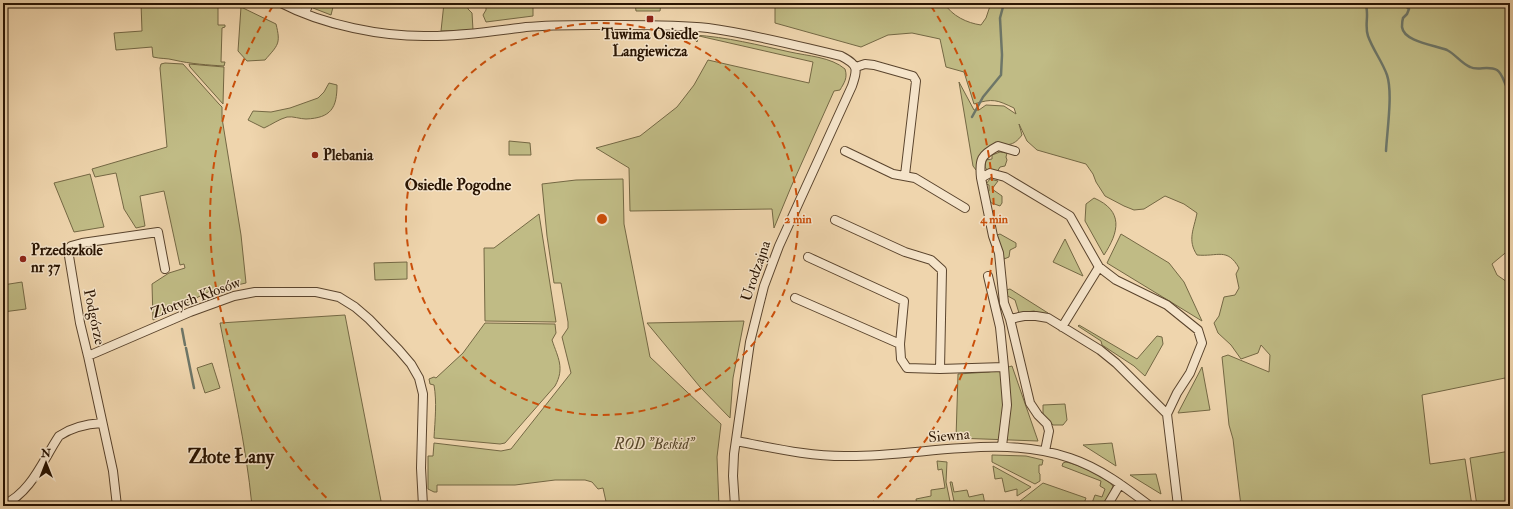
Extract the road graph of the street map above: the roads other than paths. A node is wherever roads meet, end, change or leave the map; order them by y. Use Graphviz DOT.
graph roads {
  1 [pos="281,3"];
  2 [pos="310,3"];
  3 [pos="293,6"];
  4 [pos="304,13"];
  5 [pos="853,64"];
  6 [pos="1015,151"];
  7 [pos="845,152"];
  8 [pos="905,175"];
  9 [pos="981,178"];
  10 [pos="965,208"];
  11 [pos="835,220"];
  12 [pos="808,258"];
  13 [pos="1099,267"];
  14 [pos="165,269"];
  15 [pos="988,276"];
  16 [pos="795,298"];
  17 [pos="1010,319"];
  18 [pos="1062,327"];
  19 [pos="900,344"];
  20 [pos="88,356"];
  21 [pos="1004,367"];
  22 [pos="940,369"];
  23 [pos="1167,414"];
  24 [pos="102,423"];
  25 [pos="736,441"];
  26 [pos="1002,446"];
  27 [pos="1046,451"];
  28 [pos="1120,484"];
  29 [pos="3,506"];
  30 [pos="117,506"];
  31 [pos="423,506"];
  32 [pos="735,506"];
  33 [pos="1107,506"];
  34 [pos="1150,506"];
  35 [pos="1178,506"];
  1 -- 3 [label="street"];
  2 -- 4 [label="street"];
  3 -- 4 [label="street"];
  4 -- 5 [label="street"];
  5 -- 8 [label="street"];
  5 -- 25 [label="street, Urodzajna"];
  6 -- 9 [label="street"];
  7 -- 8 [label="street"];
  8 -- 10 [label="street"];
  9 -- 13 [label="street"];
  9 -- 17 [label="street"];
  11 -- 22 [label="street"];
  12 -- 19 [label="street"];
  13 -- 18 [label="street"];
  13 -- 23 [label="street"];
  14 -- 20 [label="street, Podgórze"];
  15 -- 21 [label="street"];
  16 -- 19 [label="street"];
  17 -- 18 [label="street"];
  17 -- 27 [label="street"];
  18 -- 23 [label="street"];
  19 -- 22 [label="street"];
  20 -- 24 [label="street, Podgórze"];
  20 -- 31 [label="street, Złotych Kłosów"];
  21 -- 22 [label="street"];
  21 -- 26 [label="street"];
  23 -- 35 [label="street"];
  24 -- 29 [label="street"];
  24 -- 30 [label="street, Podgórze"];
  25 -- 26 [label="street, Siewna"];
  25 -- 32 [label="street, Urodzajna"];
  26 -- 27 [label="street, Siewna"];
  27 -- 28 [label="street, Siewna"];
  28 -- 33 [label="street"];
  28 -- 34 [label="street, Siewna"];
}
